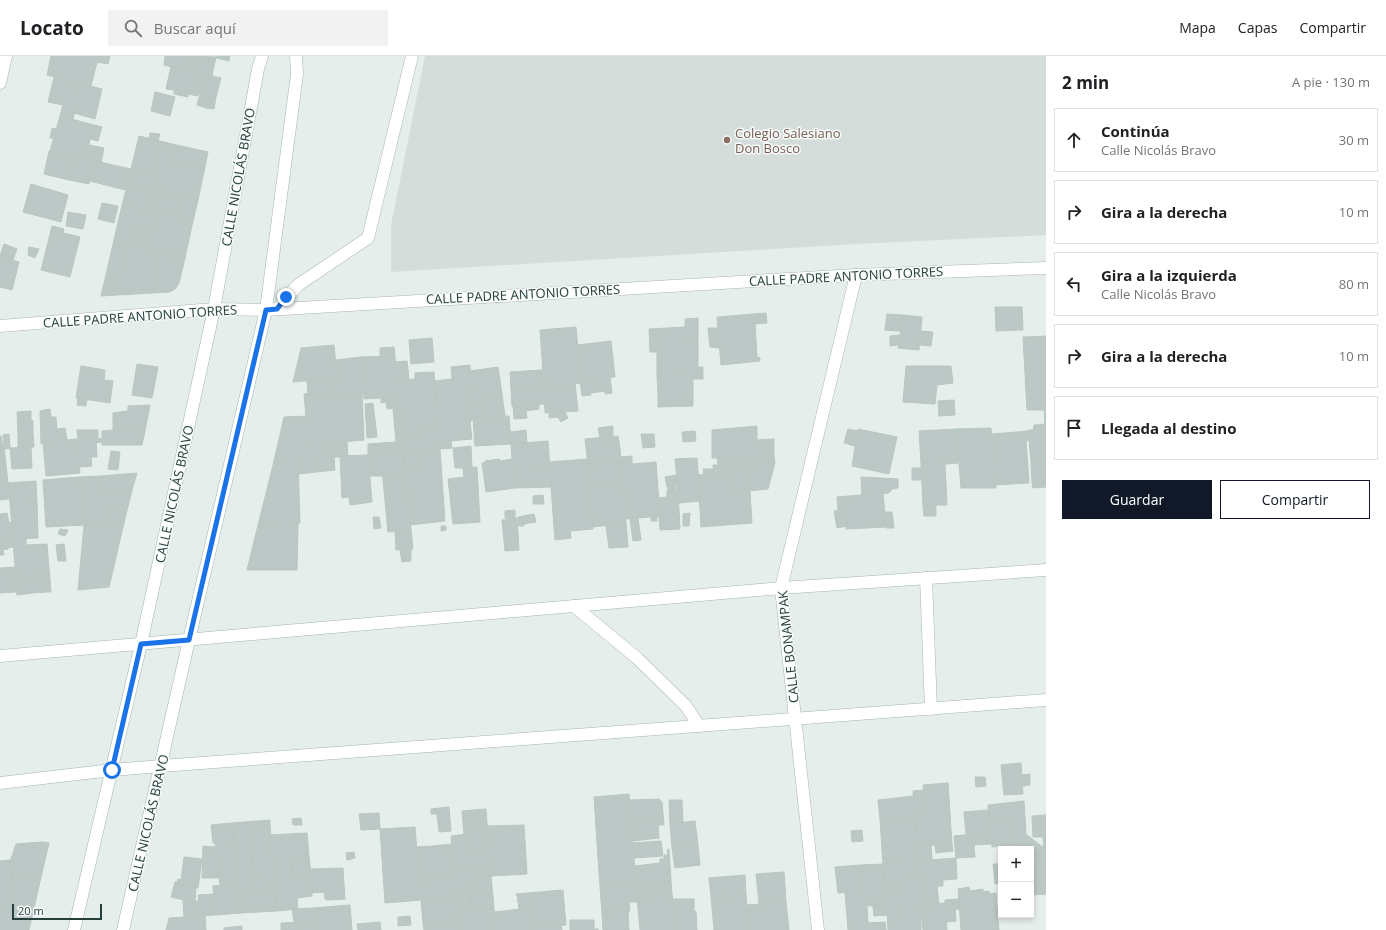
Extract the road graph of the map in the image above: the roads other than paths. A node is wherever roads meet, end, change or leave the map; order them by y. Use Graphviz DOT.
graph roads {
  1 [pos="6,56"];
  2 [pos="262,56"];
  3 [pos="296,56"];
  4 [pos="412,56"];
  5 [pos="0,83"];
  6 [pos="1046,268"];
  7 [pos="856,275"];
  8 [pos="214,310"];
  9 [pos="271,310"];
  10 [pos="0,326"];
  11 [pos="1046,570"];
  12 [pos="926,578"];
  13 [pos="781,588"];
  14 [pos="574,606"];
  15 [pos="189,640"];
  16 [pos="141,644"];
  17 [pos="0,656"];
  18 [pos="1046,700"];
  19 [pos="931,709"];
  20 [pos="796,719"];
  21 [pos="700,726"];
  22 [pos="161,766"];
  23 [pos="112,770"];
  24 [pos="0,783"];
  25 [pos="74,930"];
  26 [pos="122,930"];
  27 [pos="818,930"];
  1 -- 5 [label="main road"];
  2 -- 8 [label="main road, CALLE NICOLÁS BRAVO"];
  3 -- 9 [label="main road, CALLE NICOLÁS BRAVO"];
  4 -- 9 [label="main road"];
  6 -- 7 [label="main road, CALLE PADRE ANTONIO TORRES"];
  7 -- 9 [label="main road, CALLE PADRE ANTONIO TORRES"];
  7 -- 13 [label="main road, CALLE BONAMPAK"];
  8 -- 9 [label="main road, CALLE PADRE ANTONIO TORRES"];
  8 -- 10 [label="main road, CALLE PADRE ANTONIO TORRES"];
  8 -- 16 [label="main road, CALLE NICOLÁS BRAVO"];
  9 -- 15 [label="main road, CALLE NICOLÁS BRAVO"];
  11 -- 12 [label="main road"];
  12 -- 13 [label="main road"];
  12 -- 19 [label="main road"];
  13 -- 14 [label="main road"];
  13 -- 20 [label="main road, CALLE BONAMPAK"];
  14 -- 15 [label="main road"];
  14 -- 21 [label="main road"];
  15 -- 16 [label="main road"];
  15 -- 22 [label="main road, CALLE NICOLÁS BRAVO"];
  16 -- 17 [label="main road"];
  16 -- 23 [label="main road, CALLE NICOLÁS BRAVO"];
  18 -- 19 [label="main road"];
  19 -- 20 [label="main road"];
  20 -- 21 [label="main road"];
  20 -- 27 [label="main road, CALLE BONAMPAK"];
  21 -- 22 [label="main road"];
  22 -- 23 [label="main road"];
  22 -- 26 [label="main road, CALLE NICOLÁS BRAVO"];
  23 -- 24 [label="main road"];
  23 -- 25 [label="main road, CALLE NICOLÁS BRAVO"];
}
